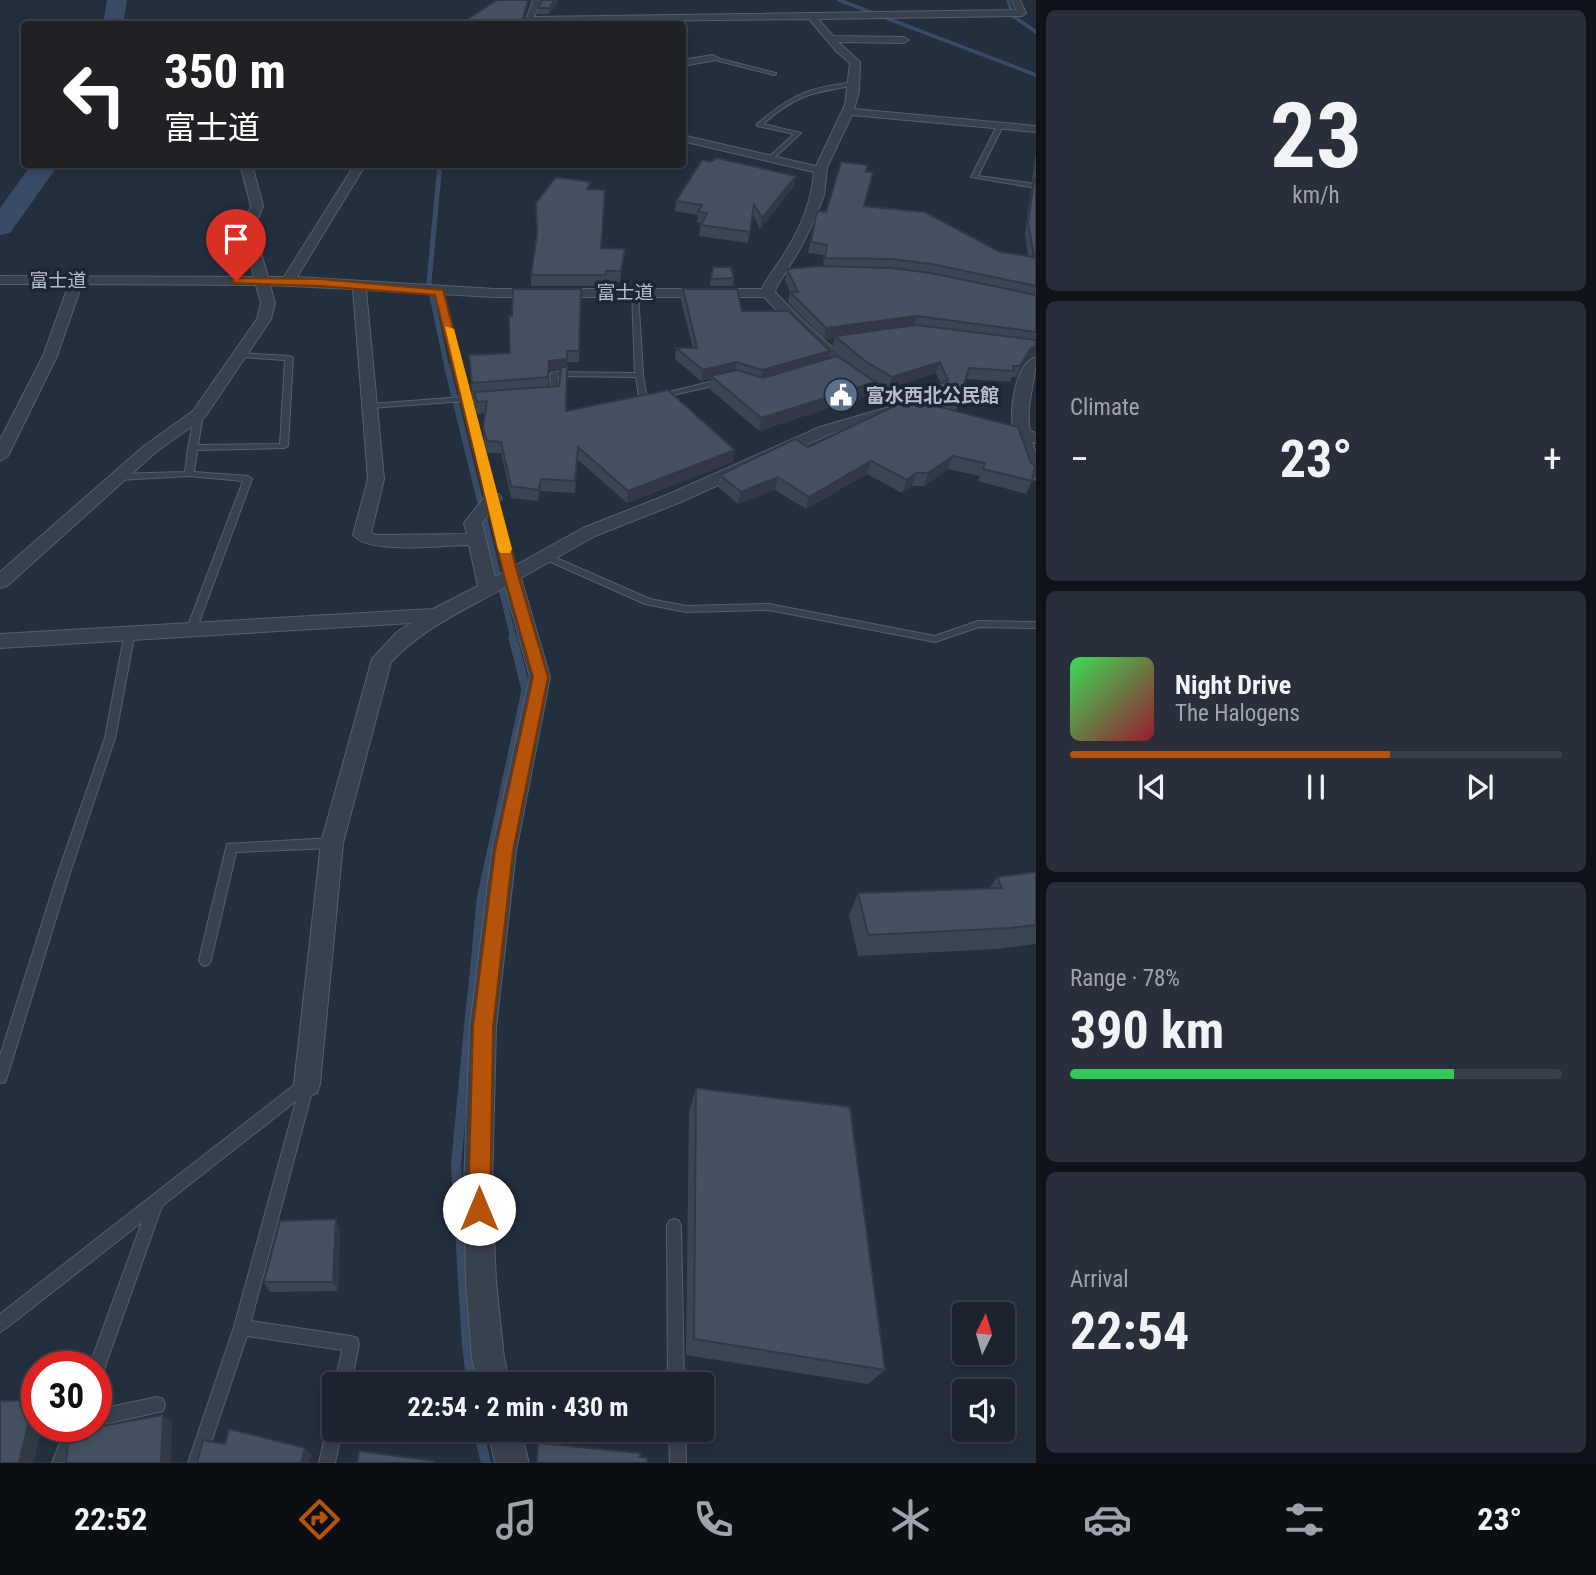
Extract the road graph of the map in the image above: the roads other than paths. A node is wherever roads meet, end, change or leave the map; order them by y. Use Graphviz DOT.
graph roads {
  1 [pos="537,0"];
  2 [pos="1016,0"];
  3 [pos="811,17"];
  4 [pos="528,20"];
  5 [pos="524,21"];
  6 [pos="566,21"];
  7 [pos="686,21"];
  8 [pos="830,39"];
  9 [pos="904,40"];
  10 [pos="713,58"];
  11 [pos="686,62"];
  12 [pos="774,74"];
  13 [pos="855,84"];
  14 [pos="849,112"];
  15 [pos="1000,126"];
  16 [pos="1036,129"];
  17 [pos="686,139"];
  18 [pos="769,159"];
  19 [pos="247,168"];
  20 [pos="359,168"];
  21 [pos="819,170"];
  22 [pos="1036,186"];
  23 [pos="781,272"];
  24 [pos="794,272"];
  25 [pos="0,280"];
  26 [pos="78,280"];
  27 [pos="263,281"];
  28 [pos="288,281"];
  29 [pos="359,285"];
  30 [pos="440,292"];
  31 [pos="635,292"];
  32 [pos="768,293"];
  33 [pos="241,355"];
  34 [pos="1036,361"];
  35 [pos="639,375"];
  36 [pos="735,378"];
  37 [pos="542,394"];
  38 [pos="503,396"];
  39 [pos="465,398"];
  40 [pos="903,404"];
  41 [pos="370,406"];
  42 [pos="199,414"];
  43 [pos="940,414"];
  44 [pos="980,424"];
  45 [pos="1028,436"];
  46 [pos="192,448"];
  47 [pos="0,456"];
  48 [pos="189,474"];
  49 [pos="1036,475"];
  50 [pos="118,477"];
  51 [pos="493,498"];
  52 [pos="477,539"];
  53 [pos="547,557"];
  54 [pos="511,575"];
  55 [pos="0,582"];
  56 [pos="488,589"];
  57 [pos="436,615"];
  58 [pos="1036,625"];
  59 [pos="192,628"];
  60 [pos="130,632"];
  61 [pos="0,641"];
  62 [pos="332,843"];
  63 [pos="205,960"];
  64 [pos="0,1077"];
  65 [pos="307,1084"];
  66 [pos="157,1201"];
  67 [pos="674,1226"];
  68 [pos="0,1324"];
  69 [pos="242,1326"];
  70 [pos="103,1351"];
  71 [pos="345,1372"];
  72 [pos="491,1372"];
  73 [pos="676,1372"];
  74 [pos="157,1405"];
  75 [pos="112,1415"];
  76 [pos="69,1442"];
  77 [pos="331,1442"];
  78 [pos="507,1442"];
  79 [pos="677,1442"];
  80 [pos="60,1463"];
  81 [pos="196,1463"];
  82 [pos="327,1463"];
  83 [pos="512,1463"];
  84 [pos="678,1463"];
  1 -- 4 [label="street"];
  2 -- 3 [label="street"];
  3 -- 7 [label="street"];
  3 -- 8 [label="street"];
  4 -- 5 [label="street"];
  4 -- 6 [label="street"];
  8 -- 9 [label="street"];
  8 -- 13 [label="street"];
  10 -- 11 [label="street"];
  10 -- 12 [label="lane"];
  13 -- 14 [label="street"];
  13 -- 18 [label="lane"];
  14 -- 15 [label="street"];
  14 -- 21 [label="street"];
  15 -- 16 [label="street"];
  15 -- 22 [label="lane"];
  17 -- 18 [label="street"];
  18 -- 21 [label="street"];
  19 -- 27 [label="street"];
  20 -- 28 [label="street"];
  21 -- 23 [label="street"];
  23 -- 24 [label="lane"];
  23 -- 32 [label="street"];
  25 -- 26 [label="street, 富士道"];
  26 -- 27 [label="street, 富士道"];
  26 -- 47 [label="street"];
  27 -- 28 [label="street, 富士道"];
  27 -- 33 [label="street"];
  28 -- 29 [label="street, 富士道"];
  29 -- 30 [label="street, 富士道"];
  29 -- 41 [label="street"];
  30 -- 31 [label="street, 富士道"];
  30 -- 39 [label="lane"];
  31 -- 32 [label="street, 富士道"];
  31 -- 35 [label="lane"];
  32 -- 40 [label="street"];
  33 -- 42 [label="street"];
  33 -- 46 [label="lane"];
  34 -- 45 [label="street"];
  35 -- 36 [label="lane"];
  35 -- 37 [label="lane"];
  38 -- 39 [label="lane"];
  39 -- 41 [label="lane"];
  39 -- 51 [label="lane"];
  40 -- 43 [label="street"];
  40 -- 53 [label="street"];
  41 -- 52 [label="street"];
  42 -- 46 [label="lane"];
  42 -- 50 [label="street"];
  44 -- 45 [label="street"];
  45 -- 49 [label="street"];
  46 -- 48 [label="lane"];
  48 -- 50 [label="lane"];
  48 -- 59 [label="lane"];
  50 -- 55 [label="street"];
  51 -- 52 [label="street"];
  51 -- 54 [label="lane"];
  52 -- 56 [label="street"];
  53 -- 54 [label="street"];
  53 -- 58 [label="lane"];
  54 -- 56 [label="street"];
  54 -- 72 [label="street"];
  56 -- 57 [label="street"];
  57 -- 59 [label="street"];
  57 -- 62 [label="street"];
  59 -- 60 [label="street"];
  60 -- 61 [label="street"];
  60 -- 64 [label="lane"];
  62 -- 63 [label="lane"];
  62 -- 65 [label="street"];
  65 -- 66 [label="lane"];
  65 -- 69 [label="lane"];
  66 -- 68 [label="lane"];
  66 -- 70 [label="lane"];
  67 -- 73 [label="lane"];
  69 -- 71 [label="lane"];
  69 -- 81 [label="lane"];
  74 -- 75 [label="lane"];
  76 -- 80 [label="lane"];
  77 -- 82 [label="lane"];
  78 -- 83 [label="street"];
  79 -- 84 [label="lane"];
}
